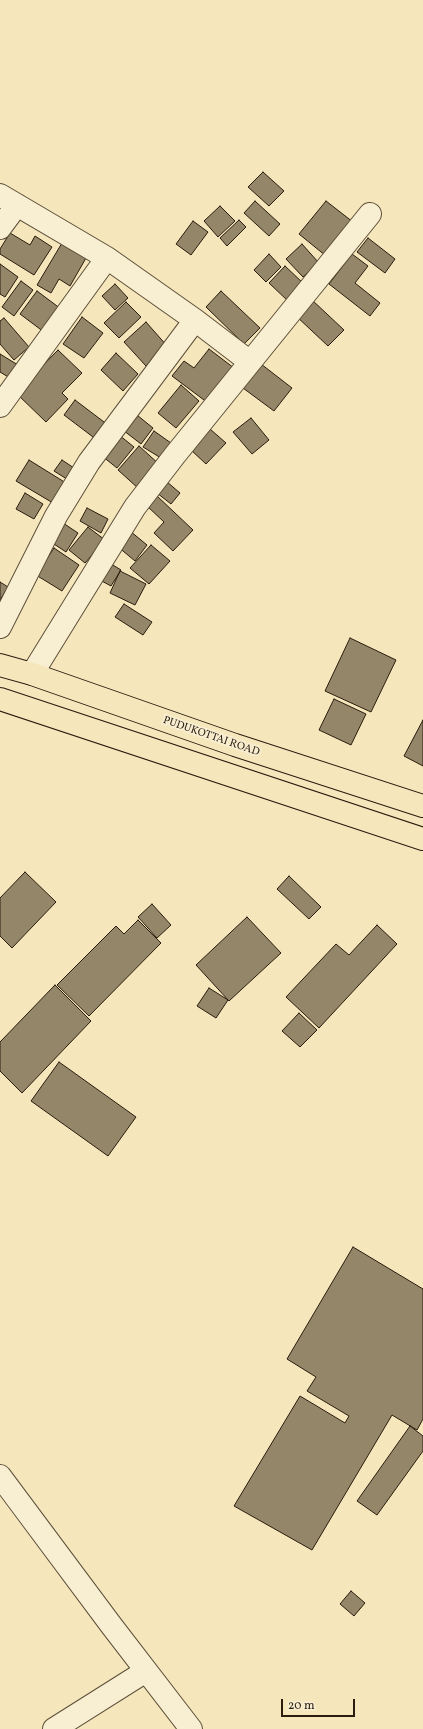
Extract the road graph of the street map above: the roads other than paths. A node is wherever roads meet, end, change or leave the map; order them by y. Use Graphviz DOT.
graph roads {
  1 [pos="9,200"];
  2 [pos="370,214"];
  3 [pos="0,228"];
  4 [pos="107,258"];
  5 [pos="195,320"];
  6 [pos="250,362"];
  7 [pos="0,406"];
  8 [pos="0,627"];
  9 [pos="0,665"];
  10 [pos="32,674"];
  11 [pos="0,699"];
  12 [pos="423,806"];
  13 [pos="423,839"];
  14 [pos="0,1476"];
  15 [pos="146,1671"];
  16 [pos="54,1729"];
  17 [pos="191,1729"];
  1 -- 3 [label="street"];
  1 -- 4 [label="street"];
  2 -- 6 [label="street"];
  4 -- 5 [label="street"];
  4 -- 7 [label="street"];
  5 -- 6 [label="street"];
  5 -- 8 [label="street"];
  6 -- 10 [label="street"];
  9 -- 10 [label="highway, PUDUKOTTAI ROAD"];
  10 -- 12 [label="highway, PUDUKOTTAI ROAD"];
  11 -- 13 [label="highway"];
  14 -- 15 [label="street"];
  15 -- 16 [label="street"];
  15 -- 17 [label="street"];
}
